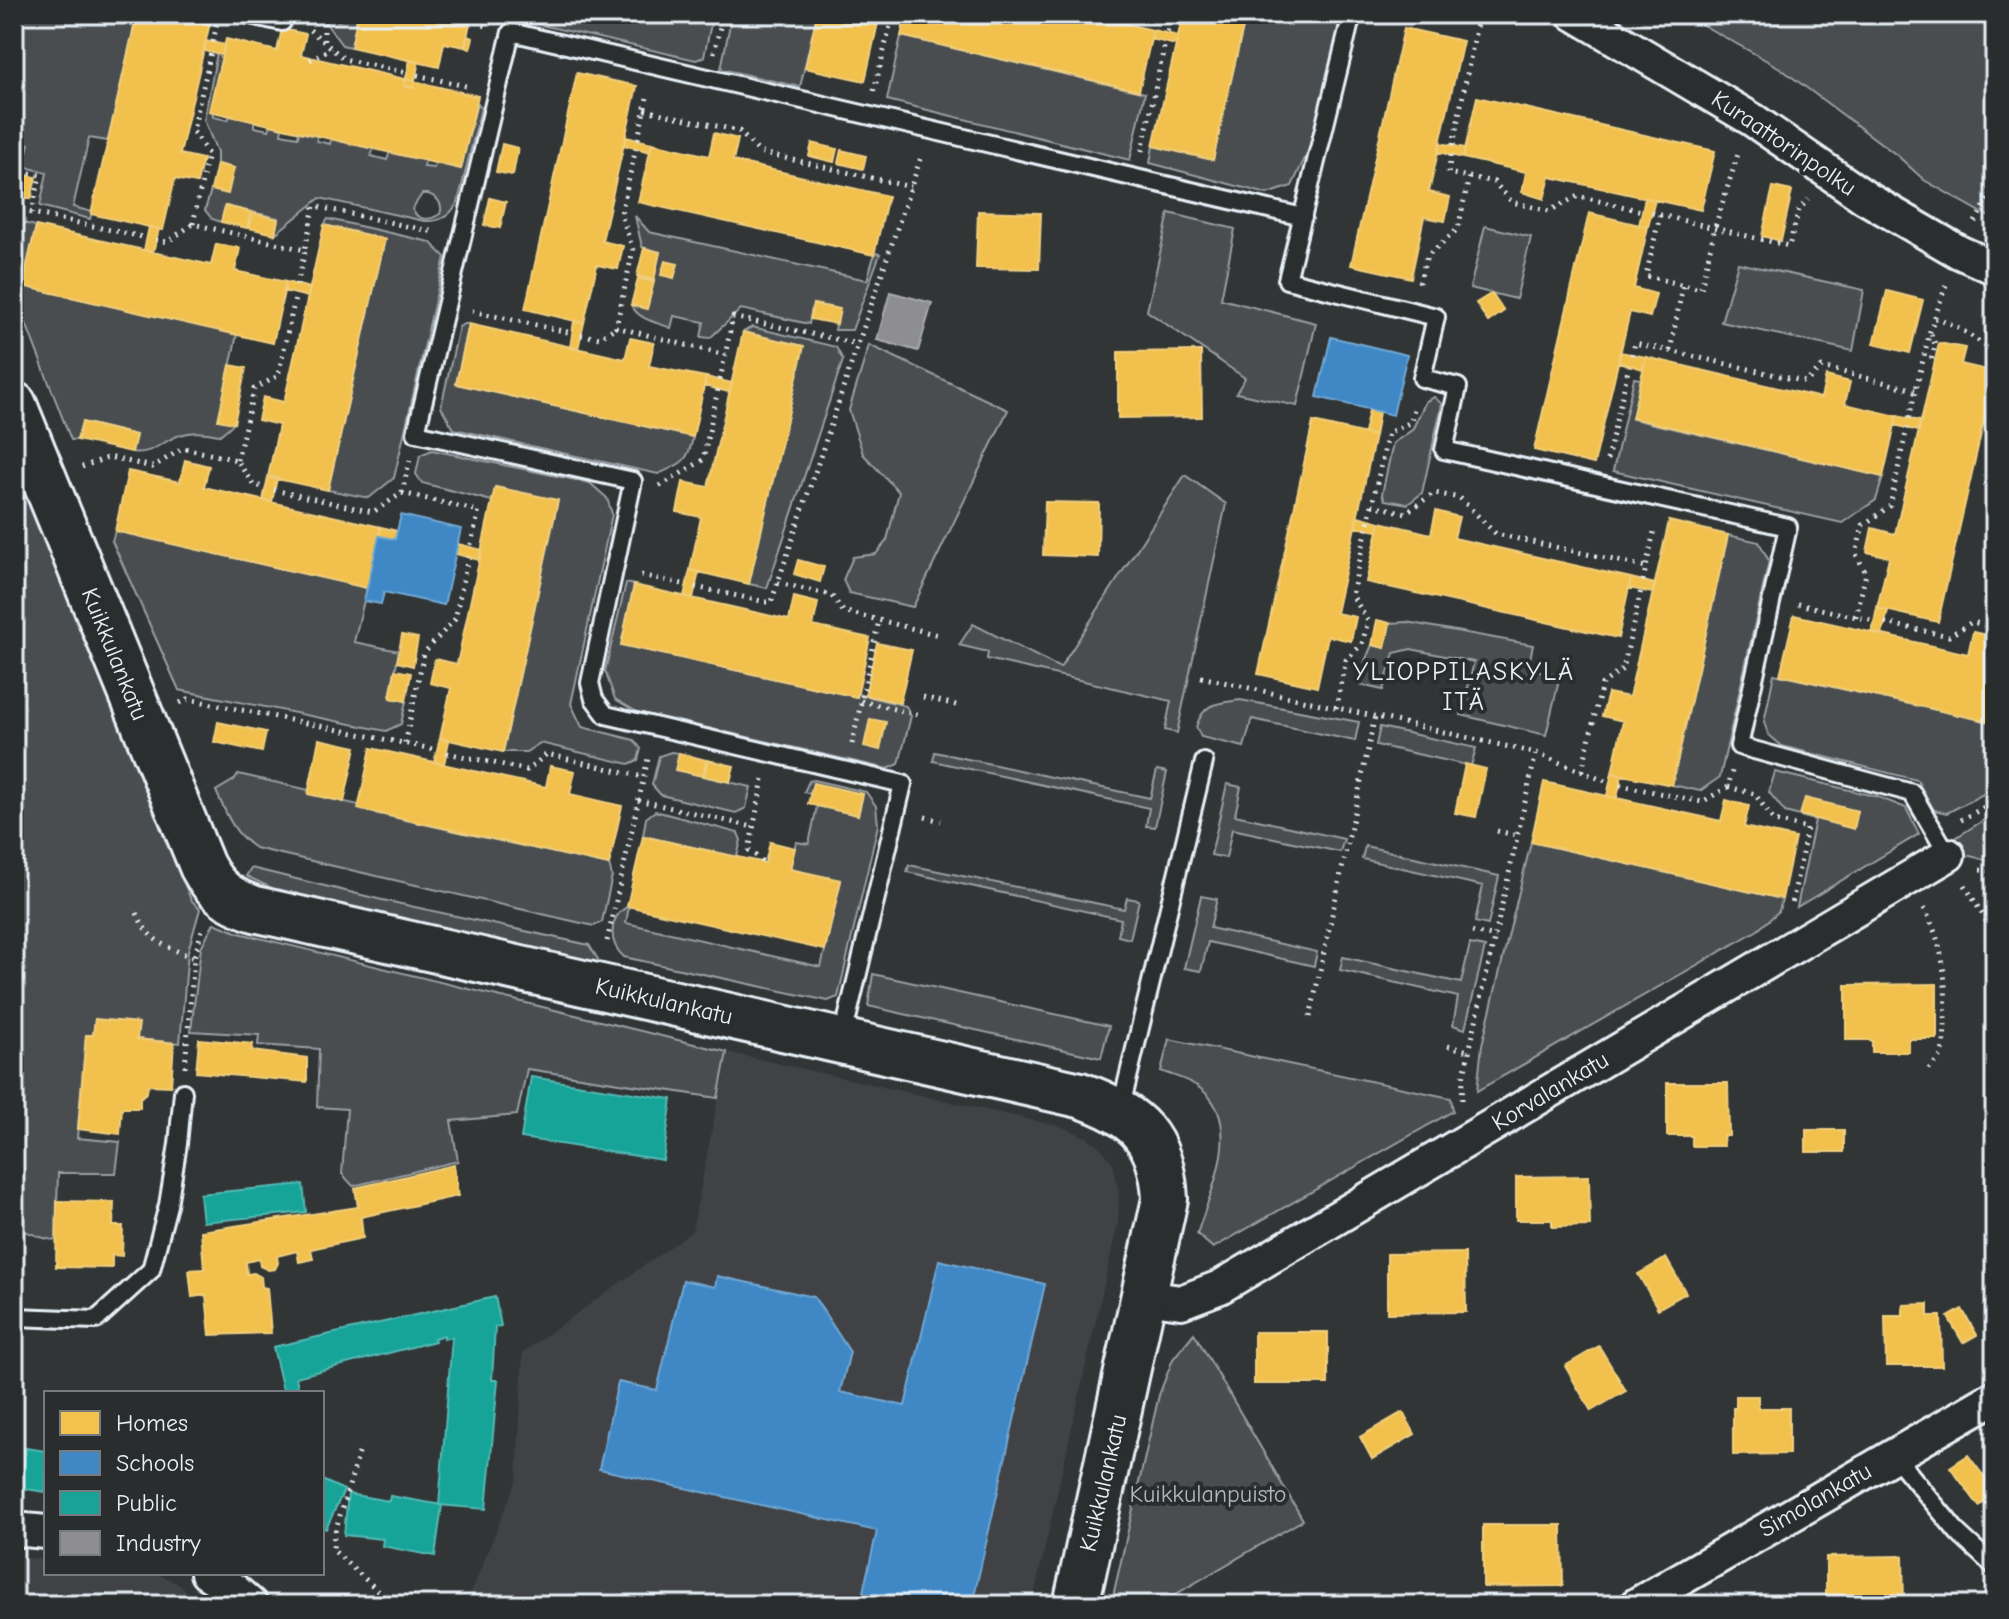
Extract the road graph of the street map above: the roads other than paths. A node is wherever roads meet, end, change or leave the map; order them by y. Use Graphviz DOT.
graph roads {
  1 [pos="245,14"];
  2 [pos="1352,14"];
  3 [pos="1574,14"];
  4 [pos="282,22"];
  5 [pos="1303,217"];
  6 [pos="1995,268"];
  7 [pos="14,405"];
  8 [pos="1204,762"];
  9 [pos="1942,845"];
  10 [pos="842,1041"];
  11 [pos="183,1092"];
  12 [pos="1119,1112"];
  13 [pos="1145,1297"];
  14 [pos="14,1317"];
  15 [pos="1995,1397"];
  16 [pos="1894,1455"];
  17 [pos="14,1529"];
  18 [pos="44,1532"];
  19 [pos="1995,1567"];
  20 [pos="210,1575"];
  21 [pos="251,1605"];
  22 [pos="1076,1605"];
  23 [pos="1636,1605"];
  1 -- 4 [label="lane"];
  2 -- 5 [label="lane"];
  3 -- 6 [label="street, Kuraattorinpolku"];
  5 -- 9 [label="lane"];
  5 -- 10 [label="lane"];
  7 -- 10 [label="street, Kuikkulankatu"];
  8 -- 12 [label="lane"];
  9 -- 13 [label="street, Korvalankatu"];
  10 -- 12 [label="street, Kuikkulankatu"];
  11 -- 14 [label="lane"];
  12 -- 13 [label="street, Kuikkulankatu"];
  13 -- 22 [label="street, Kuikkulankatu"];
  15 -- 16 [label="street, Simolankatu"];
  16 -- 19 [label="lane"];
  16 -- 23 [label="street, Simolankatu"];
  17 -- 18 [label="street"];
  20 -- 21 [label="street"];
}
